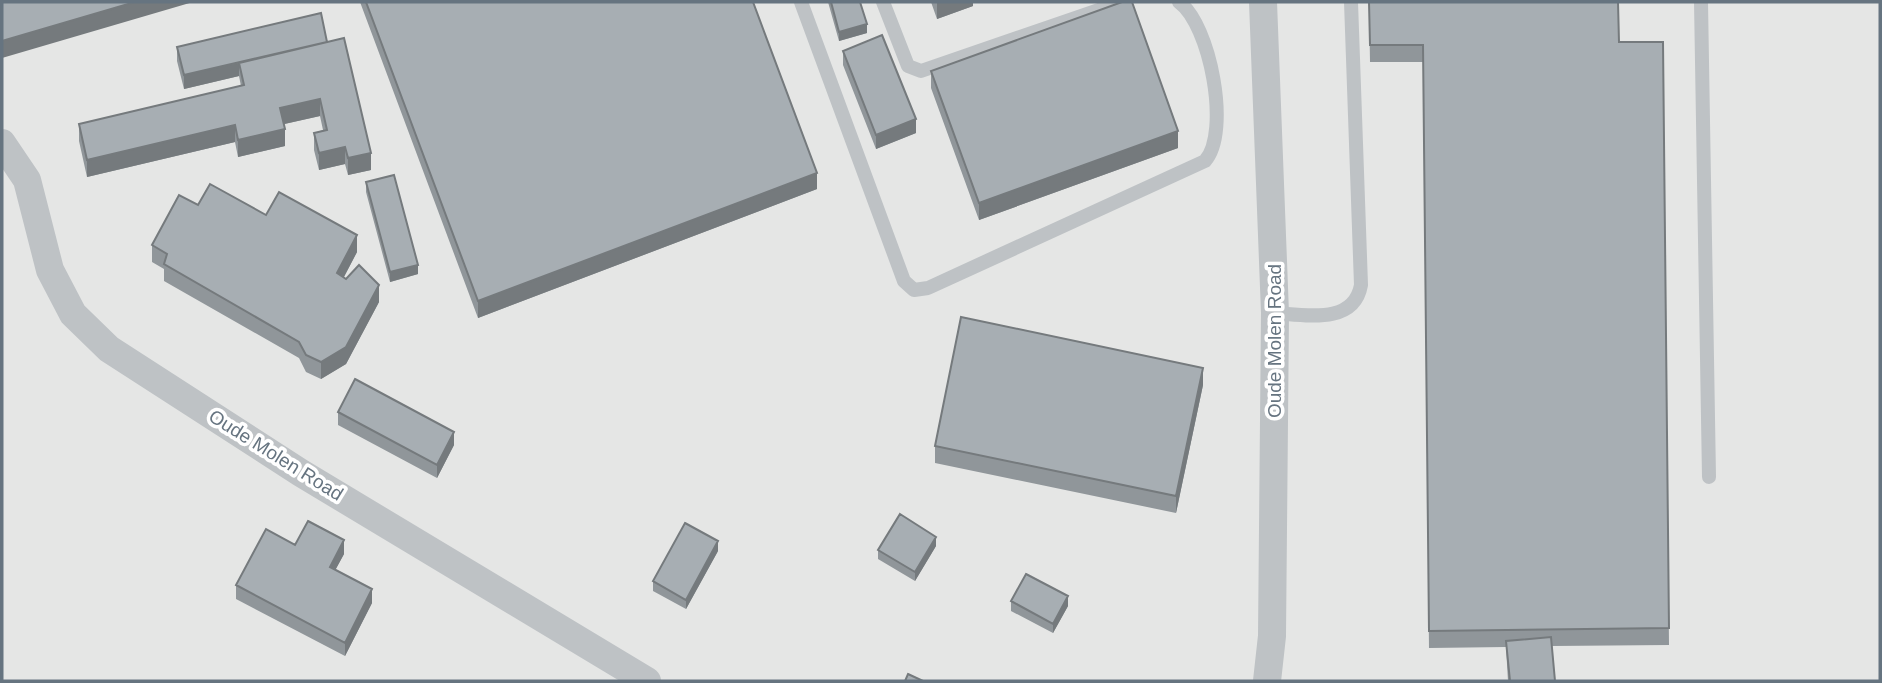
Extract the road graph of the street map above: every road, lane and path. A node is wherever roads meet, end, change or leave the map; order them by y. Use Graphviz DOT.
graph roads {
  1 [pos="801,2"];
  2 [pos="883,2"];
  3 [pos="1122,2"];
  4 [pos="1179,2"];
  5 [pos="1263,2"];
  6 [pos="1350,2"];
  7 [pos="1701,2"];
  8 [pos="2,143"];
  9 [pos="1275,313"];
  10 [pos="1709,477"];
  11 [pos="647,681"];
  12 [pos="1267,681"];
  1 -- 4 [label="lane"];
  2 -- 3 [label="lane"];
  5 -- 9 [label="street, Oude Molen Road"];
  6 -- 9 [label="lane"];
  7 -- 10 [label="lane"];
  8 -- 11 [label="street, Oude Molen Road"];
  9 -- 12 [label="street, Oude Molen Road"];
}
